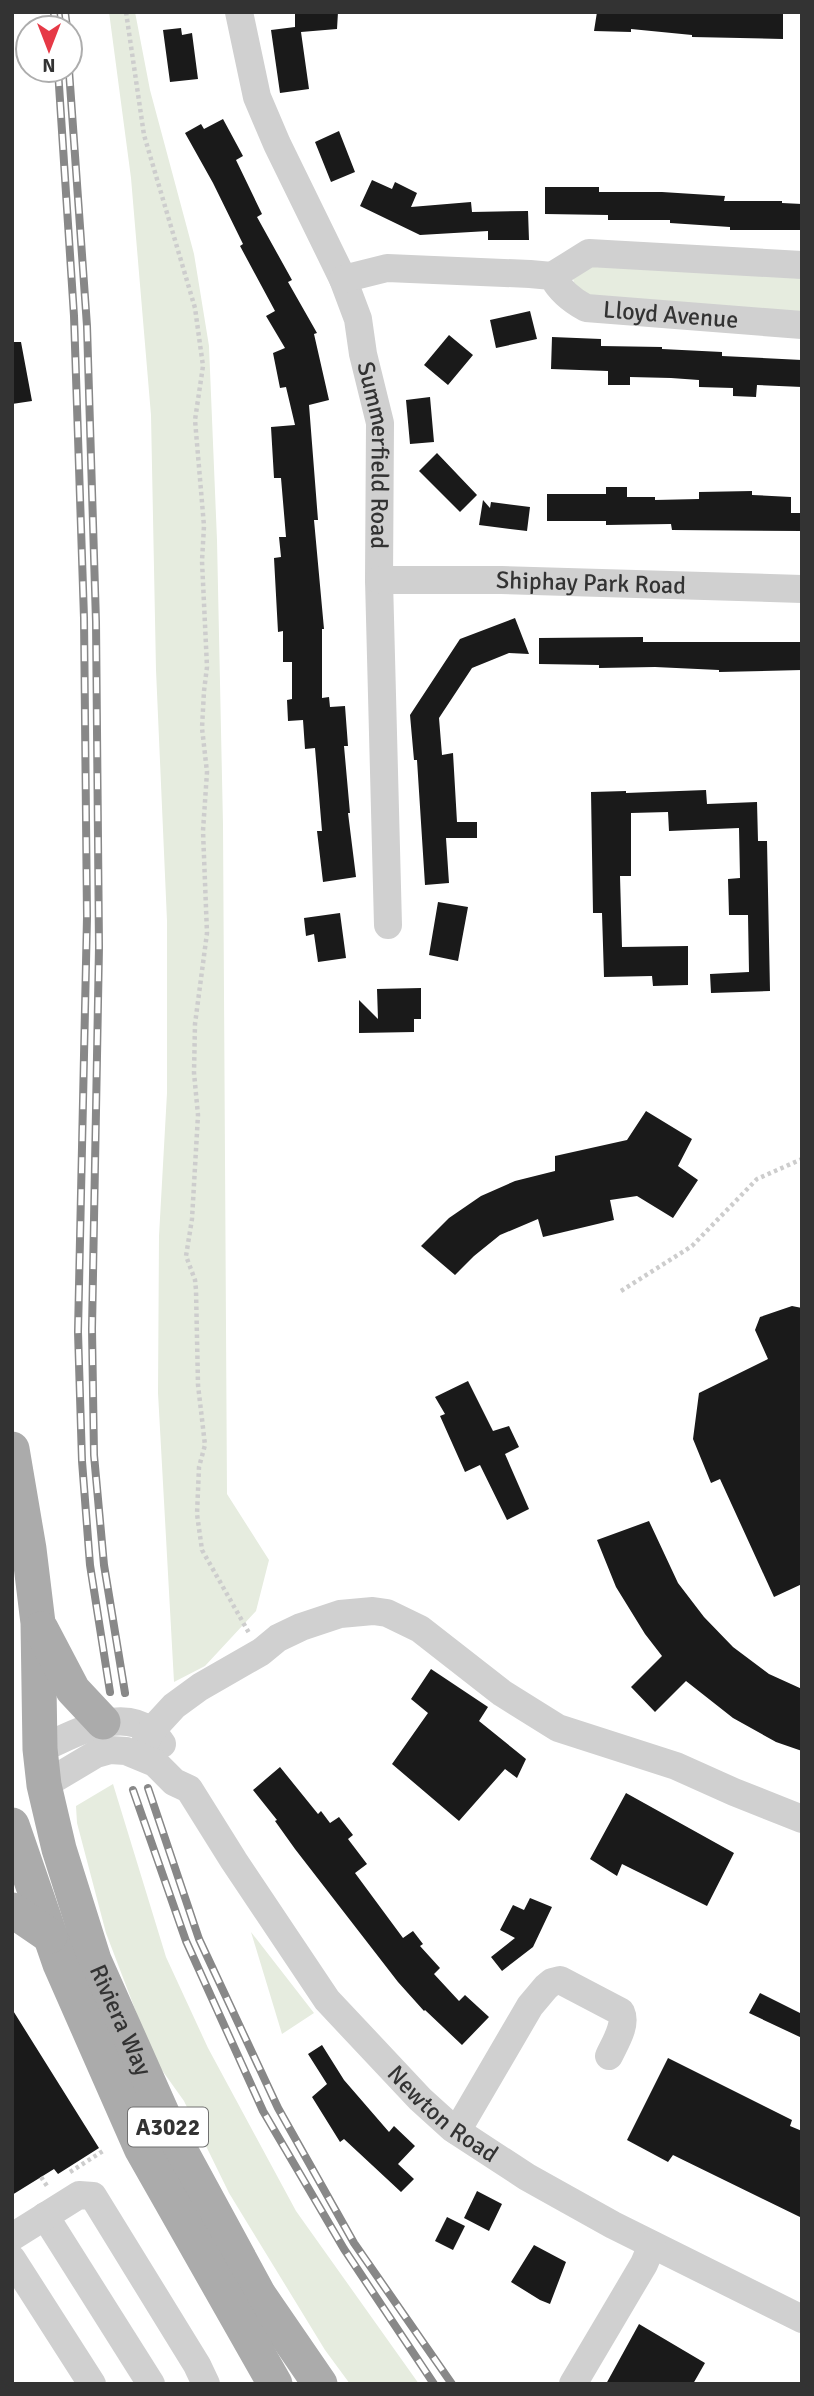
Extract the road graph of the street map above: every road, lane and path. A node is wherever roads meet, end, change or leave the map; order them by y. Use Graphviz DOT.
graph roads {
  1 [pos="126,12"];
  2 [pos="239,12"];
  3 [pos="802,265"];
  4 [pos="552,276"];
  5 [pos="343,279"];
  6 [pos="802,325"];
  7 [pos="379,580"];
  8 [pos="802,589"];
  9 [pos="388,925"];
  10 [pos="802,1159"];
  11 [pos="621,1292"];
  12 [pos="12,1449"];
  13 [pos="38,1623"];
  14 [pos="261,1652"];
  15 [pos="103,1722"];
  16 [pos="145,1743"];
  17 [pos="40,1749"];
  18 [pos="12,1772"];
  19 [pos="44,1785"];
  20 [pos="12,1813"];
  21 [pos="802,1819"];
  22 [pos="12,1825"];
  23 [pos="12,1910"];
  24 [pos="50,1936"];
  25 [pos="609,2056"];
  26 [pos="457,2131"];
  27 [pos="41,2177"];
  28 [pos="47,2186"];
  29 [pos="45,2216"];
  30 [pos="12,2237"];
  31 [pos="652,2245"];
  32 [pos="12,2259"];
  33 [pos="802,2319"];
  34 [pos="92,2384"];
  35 [pos="151,2384"];
  36 [pos="206,2384"];
  37 [pos="275,2384"];
  38 [pos="320,2384"];
  39 [pos="573,2384"];
  1 -- 14 [label="path"];
  2 -- 5 [label="street, Summerfield Road"];
  3 -- 4 [label="street"];
  4 -- 5 [label="street"];
  4 -- 6 [label="street, Lloyd Avenue"];
  5 -- 7 [label="street, Summerfield Road"];
  7 -- 8 [label="street, Shiphay Park Road"];
  7 -- 9 [label="street, Summerfield Road"];
  10 -- 11 [label="path"];
  12 -- 13 [label="main road, A3022"];
  13 -- 15 [label="main road"];
  13 -- 17 [label="main road, A3022"];
  14 -- 16 [label="street"];
  14 -- 21 [label="street"];
  15 -- 16 [label="street"];
  15 -- 17 [label="street"];
  16 -- 19 [label="street"];
  16 -- 26 [label="street, Newton Road"];
  17 -- 18 [label="main road"];
  17 -- 19 [label="main road, A3022"];
  19 -- 20 [label="main road"];
  19 -- 38 [label="main road, Riviera Way / A3022"];
  22 -- 24 [label="main road, Riviera Way / A3022"];
  23 -- 24 [label="main road"];
  24 -- 37 [label="main road, Riviera Way / A3022"];
  25 -- 26 [label="street"];
  26 -- 31 [label="street, Newton Road"];
  27 -- 28 [label="path"];
  29 -- 30 [label="street"];
  29 -- 35 [label="street"];
  29 -- 36 [label="street"];
  31 -- 33 [label="street, Newton Road"];
  31 -- 39 [label="street"];
  32 -- 34 [label="street"];
}
